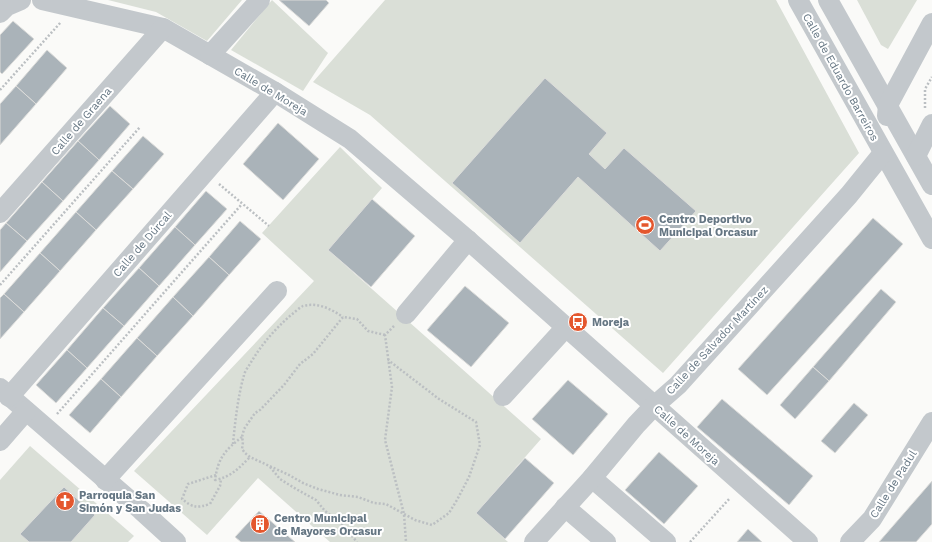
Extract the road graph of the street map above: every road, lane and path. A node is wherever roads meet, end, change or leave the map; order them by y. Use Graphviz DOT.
graph roads {
  1 [pos="21,0"];
  2 [pos="42,0"];
  3 [pos="260,0"];
  4 [pos="798,0"];
  5 [pos="828,0"];
  6 [pos="74,8"];
  7 [pos="0,13"];
  8 [pos="932,23"];
  9 [pos="163,28"];
  10 [pos="210,55"];
  11 [pos="932,76"];
  12 [pos="0,90"];
  13 [pos="275,92"];
  14 [pos="888,105"];
  15 [pos="929,118"];
  16 [pos="140,127"];
  17 [pos="883,153"];
  18 [pos="916,156"];
  19 [pos="204,172"];
  20 [pos="932,185"];
  21 [pos="242,204"];
  22 [pos="0,213"];
  23 [pos="269,226"];
  24 [pos="932,239"];
  25 [pos="468,240"];
  26 [pos="0,285"];
  27 [pos="277,291"];
  28 [pos="406,314"];
  29 [pos="343,317"];
  30 [pos="566,326"];
  31 [pos="384,335"];
  32 [pos="388,360"];
  33 [pos="5,392"];
  34 [pos="503,396"];
  35 [pos="654,406"];
  36 [pos="26,411"];
  37 [pos="932,422"];
  38 [pos="45,428"];
  39 [pos="242,437"];
  40 [pos="0,441"];
  41 [pos="233,444"];
  42 [pos="250,457"];
  43 [pos="270,467"];
  44 [pos="216,475"];
  45 [pos="592,478"];
  46 [pos="221,479"];
  47 [pos="105,480"];
  48 [pos="742,484"];
  49 [pos="565,507"];
  50 [pos="404,514"];
  51 [pos="172,541"];
  52 [pos="357,542"];
  53 [pos="406,542"];
  54 [pos="534,542"];
  55 [pos="606,542"];
  56 [pos="666,542"];
  57 [pos="690,542"];
  58 [pos="808,542"];
  59 [pos="850,542"];
  1 -- 7 [label="street"];
  2 -- 6 [label="street, Calle de Moreja"];
  3 -- 10 [label="street"];
  4 -- 17 [label="street, Calle de Eduardo Barreiros"];
  5 -- 14 [label="street"];
  6 -- 9 [label="street, Calle de Moreja"];
  6 -- 12 [label="path"];
  8 -- 14 [label="street"];
  9 -- 10 [label="street, Calle de Moreja"];
  9 -- 22 [label="street, Calle de Graena"];
  10 -- 13 [label="street, Calle de Moreja"];
  11 -- 15 [label="path"];
  13 -- 19 [label="street, Calle de Dúrcal"];
  13 -- 25 [label="street, Calle de Moreja"];
  14 -- 17 [label="street, Calle de Eduardo Barreiros"];
  14 -- 18 [label="street"];
  15 -- 18 [label="street"];
  16 -- 26 [label="path"];
  17 -- 18 [label="street, Calle de Eduardo Barreiros"];
  17 -- 24 [label="street, Calle de Eduardo Barreiros"];
  17 -- 35 [label="street, Calle de Salvador Martínez"];
  18 -- 20 [label="street"];
  19 -- 21 [label="path"];
  19 -- 33 [label="street, Calle de Dúrcal"];
  21 -- 23 [label="path"];
  21 -- 38 [label="path"];
  25 -- 28 [label="street"];
  25 -- 30 [label="street, Calle de Moreja"];
  27 -- 47 [label="street"];
  28 -- 31 [label="path"];
  29 -- 31 [label="path"];
  29 -- 39 [label="path"];
  29 -- 41 [label="path"];
  30 -- 34 [label="street"];
  30 -- 35 [label="street, Calle de Moreja"];
  31 -- 32 [label="path"];
  32 -- 50 [label="path"];
  32 -- 50 [label="path"];
  33 -- 36 [label="street"];
  35 -- 45 [label="street, Calle de Salvador Martínez"];
  35 -- 48 [label="street, Calle de Moreja"];
  36 -- 38 [label="street"];
  36 -- 40 [label="street"];
  37 -- 59 [label="street, Calle de Padul"];
  38 -- 47 [label="street"];
  39 -- 41 [label="path"];
  39 -- 42 [label="path"];
  41 -- 44 [label="path"];
  42 -- 43 [label="path"];
  42 -- 46 [label="path"];
  43 -- 50 [label="path"];
  43 -- 52 [label="path"];
  44 -- 46 [label="path"];
  44 -- 46 [label="path"];
  45 -- 49 [label="street, Calle de Salvador Martínez"];
  45 -- 56 [label="street"];
  47 -- 51 [label="street"];
  48 -- 57 [label="path"];
  48 -- 58 [label="street, Calle de Moreja"];
  49 -- 54 [label="street, Calle de Salvador Martínez"];
  49 -- 55 [label="street"];
  50 -- 53 [label="path"];
}
